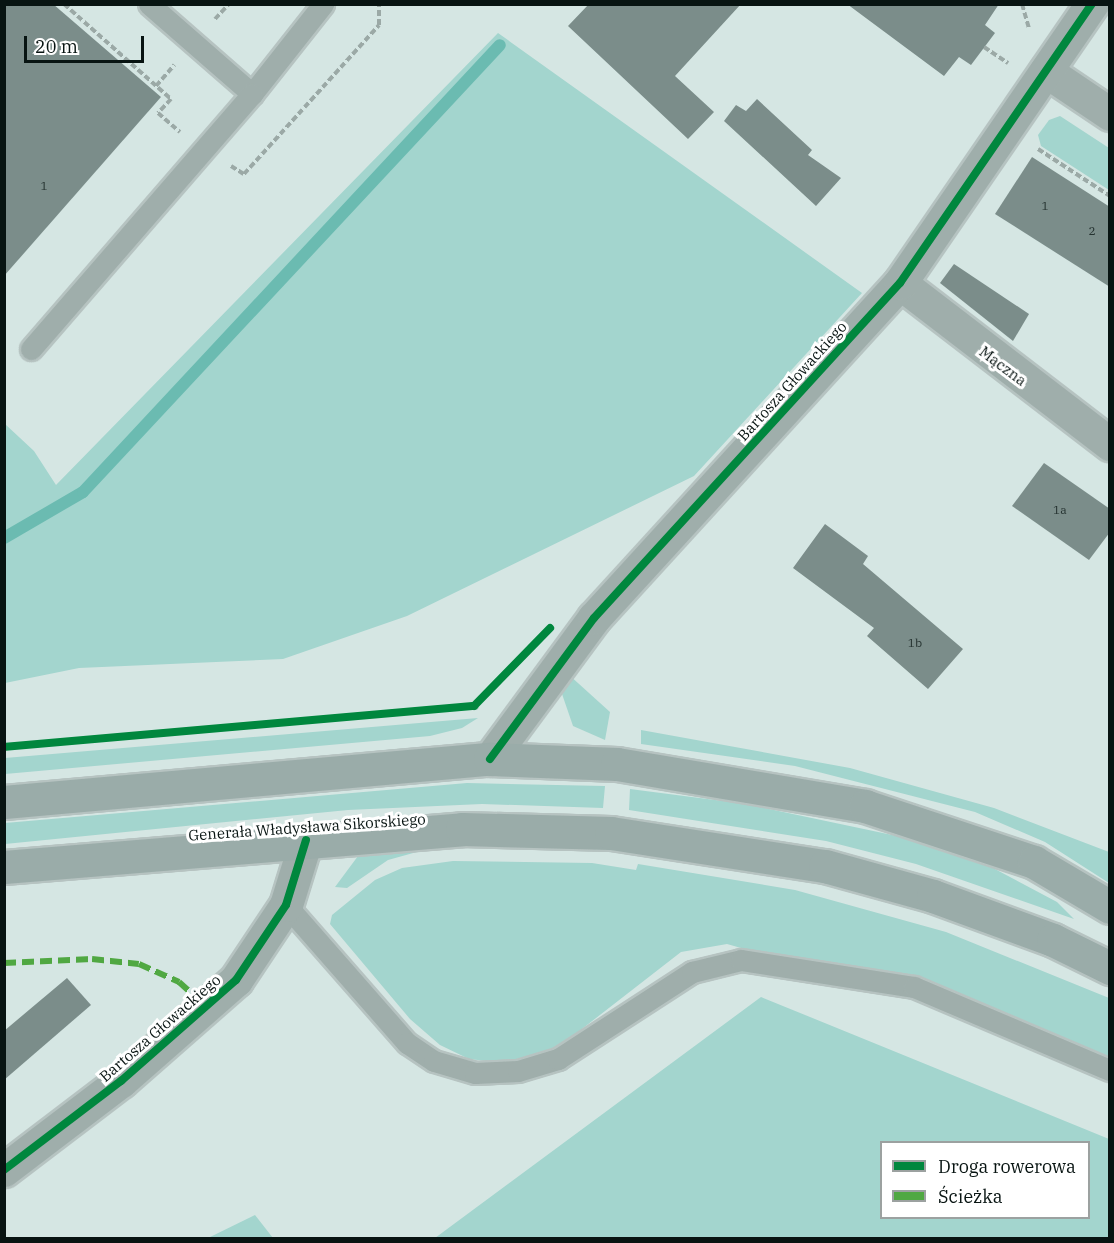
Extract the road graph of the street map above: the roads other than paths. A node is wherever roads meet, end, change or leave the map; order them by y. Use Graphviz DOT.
graph roads {
  1 [pos="149,4"];
  2 [pos="323,4"];
  3 [pos="1076,11"];
  4 [pos="1046,70"];
  5 [pos="252,94"];
  6 [pos="1110,114"];
  7 [pos="900,283"];
  8 [pos="31,349"];
  9 [pos="1110,444"];
  10 [pos="490,759"];
  11 [pos="4,802"];
  12 [pos="306,840"];
  13 [pos="4,867"];
  14 [pos="286,905"];
  15 [pos="1110,907"];
  16 [pos="1110,968"];
  17 [pos="1110,1070"];
  18 [pos="4,1170"];
  1 -- 5 [label="lane"];
  2 -- 5 [label="lane"];
  3 -- 4 [label="street, Bartosza Głowackiego"];
  4 -- 6 [label="street"];
  4 -- 7 [label="street, Bartosza Głowackiego"];
  5 -- 8 [label="lane"];
  7 -- 9 [label="street, Mączna"];
  7 -- 10 [label="street, Bartosza Głowackiego"];
  10 -- 11 [label="main road"];
  10 -- 15 [label="main road"];
  12 -- 13 [label="main road, Generała Władysława Sikorskiego"];
  12 -- 14 [label="street, Bartosza Głowackiego"];
  12 -- 16 [label="main road, Generała Władysława Sikorskiego"];
  14 -- 17 [label="lane"];
  14 -- 18 [label="street, Bartosza Głowackiego"];
}
